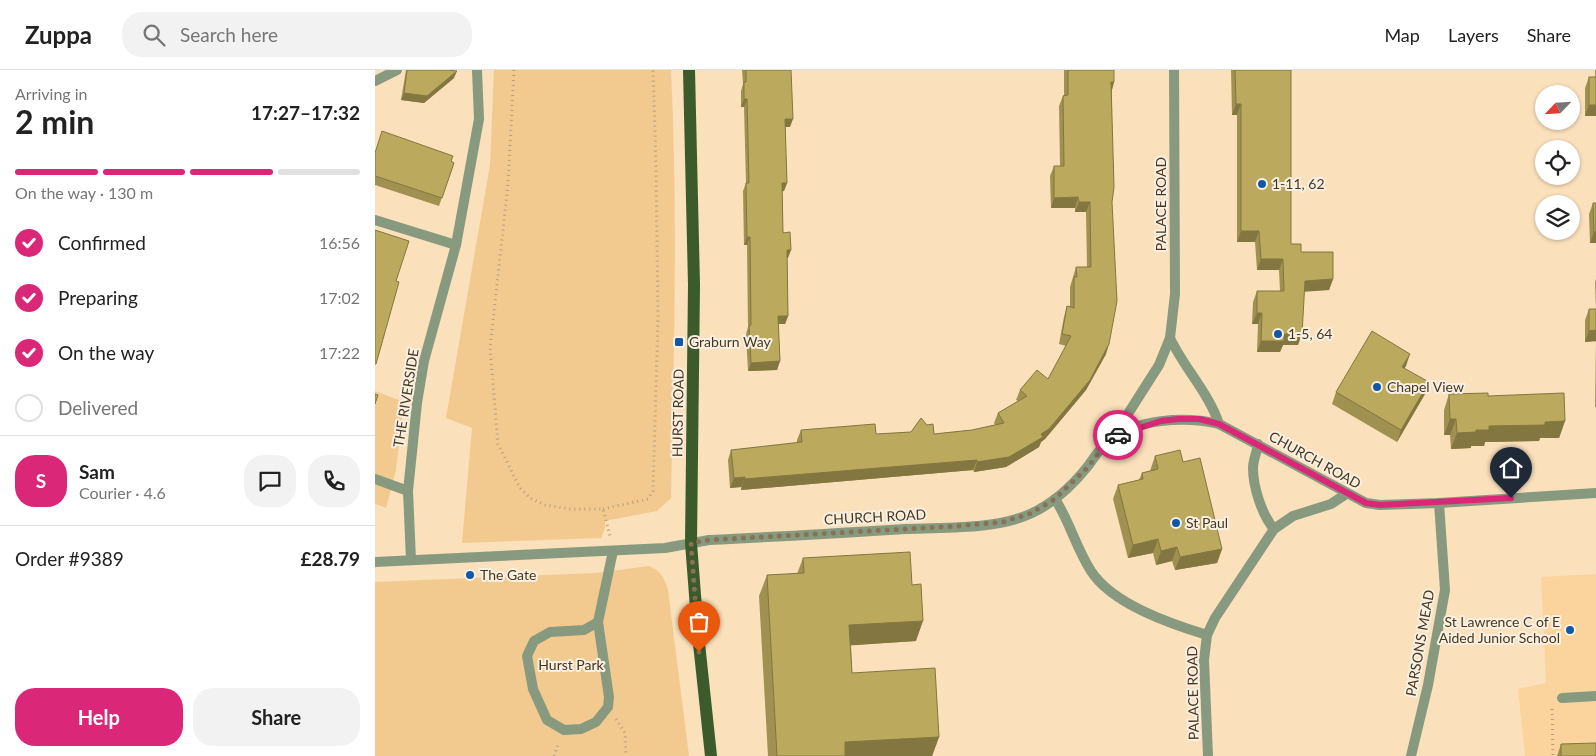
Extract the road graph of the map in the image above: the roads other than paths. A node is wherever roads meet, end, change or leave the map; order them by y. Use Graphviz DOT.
graph roads {
  1 [pos="397,70"];
  2 [pos="477,70"];
  3 [pos="689,70"];
  4 [pos="1174,70"];
  5 [pos="375,81"];
  6 [pos="375,220"];
  7 [pos="456,245"];
  8 [pos="1170,338"];
  9 [pos="1219,424"];
  10 [pos="1119,434"];
  11 [pos="1258,444"];
  12 [pos="375,479"];
  13 [pos="408,491"];
  14 [pos="1596,493"];
  15 [pos="1346,494"];
  16 [pos="1055,499"];
  17 [pos="1439,503"];
  18 [pos="1274,529"];
  19 [pos="691,543"];
  20 [pos="613,551"];
  21 [pos="411,560"];
  22 [pos="375,562"];
  23 [pos="598,622"];
  24 [pos="1207,635"];
  25 [pos="1596,696"];
  26 [pos="1562,698"];
  27 [pos="711,756"];
  28 [pos="1208,756"];
  29 [pos="1411,756"];
  1 -- 5 [label="street"];
  2 -- 7 [label="street, THE RIVERSIDE"];
  3 -- 19 [label="main road, HURST ROAD"];
  4 -- 8 [label="street, PALACE ROAD"];
  6 -- 7 [label="street"];
  7 -- 13 [label="street, THE RIVERSIDE"];
  8 -- 9 [label="street"];
  8 -- 10 [label="street, PALACE ROAD"];
  9 -- 10 [label="street, CHURCH ROAD"];
  9 -- 11 [label="street, CHURCH ROAD"];
  10 -- 16 [label="street, CHURCH ROAD"];
  11 -- 15 [label="street, CHURCH ROAD"];
  11 -- 18 [label="street"];
  12 -- 13 [label="street"];
  13 -- 21 [label="street, THE RIVERSIDE"];
  14 -- 17 [label="street, CHURCH ROAD"];
  15 -- 17 [label="street, CHURCH ROAD"];
  15 -- 18 [label="street, PALACE ROAD"];
  16 -- 19 [label="street, CHURCH ROAD"];
  16 -- 24 [label="street"];
  17 -- 29 [label="street, PARSONS MEAD"];
  18 -- 24 [label="street, PALACE ROAD"];
  19 -- 20 [label="street"];
  19 -- 27 [label="main road, HURST ROAD"];
  20 -- 21 [label="street"];
  20 -- 23 [label="street"];
  21 -- 22 [label="street"];
  23 -- 23 [label="street"];
  24 -- 28 [label="street, PALACE ROAD"];
  25 -- 26 [label="street"];
}
